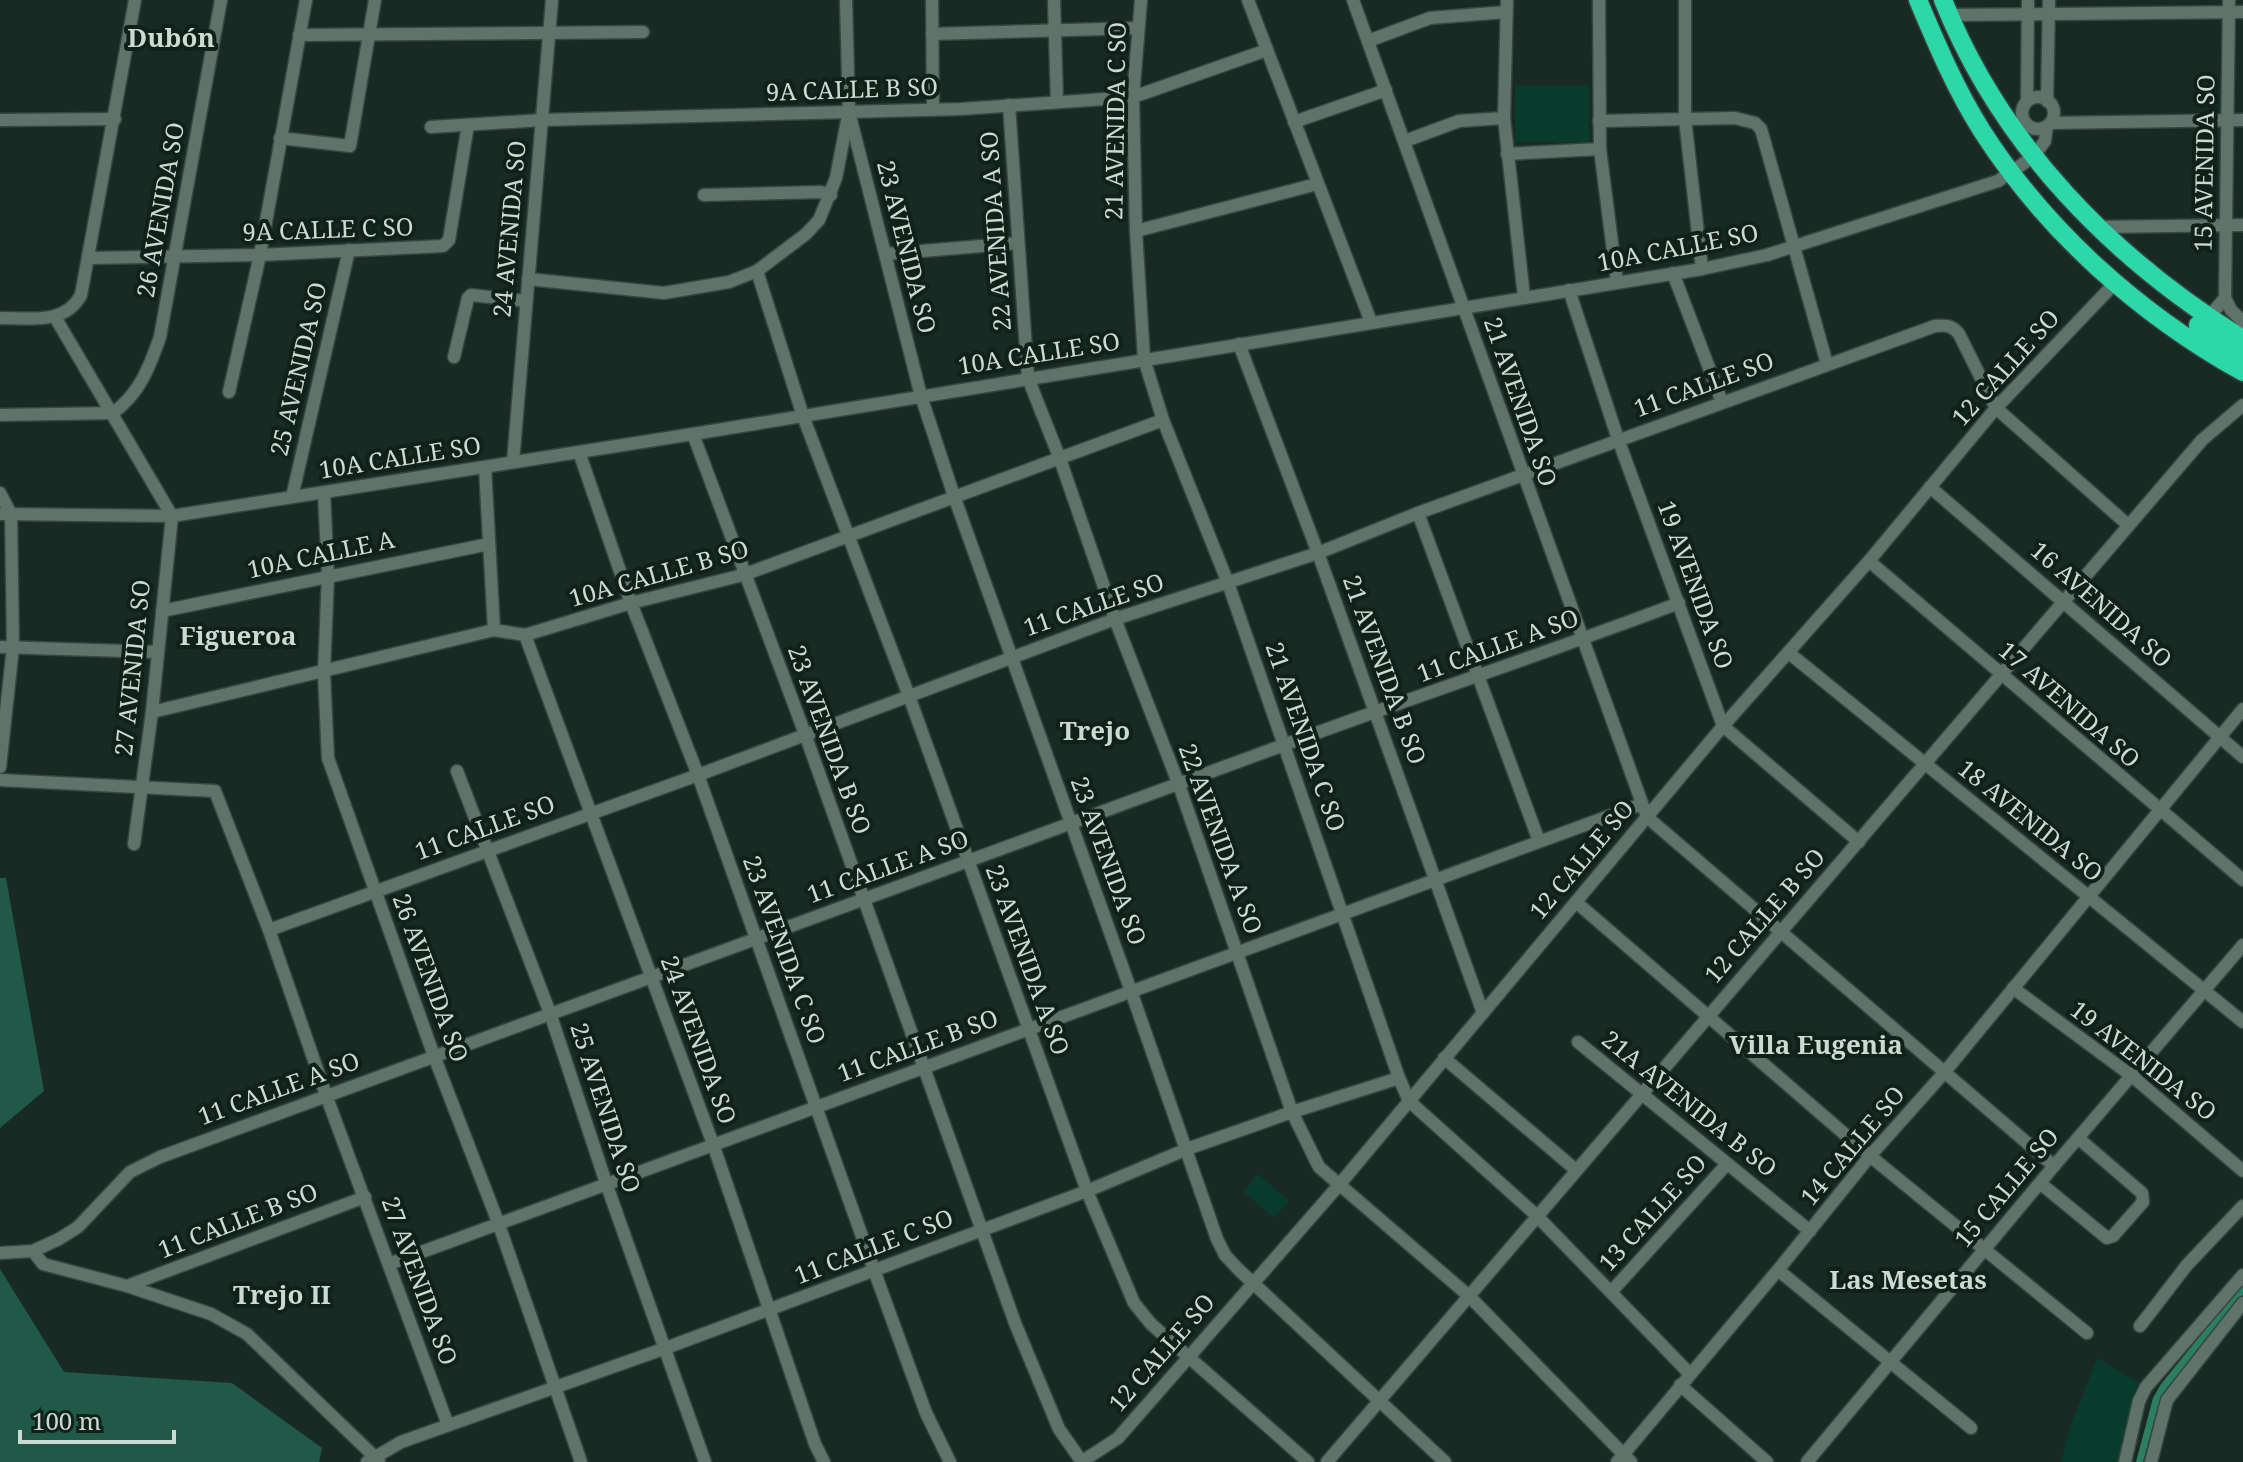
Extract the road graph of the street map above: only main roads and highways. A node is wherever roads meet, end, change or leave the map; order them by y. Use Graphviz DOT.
graph roads {
  1 [pos="1918,0"];
  2 [pos="1946,7"];
  3 [pos="2132,260"];
  4 [pos="2243,339"];
  5 [pos="2243,354"];
  6 [pos="2243,372"];
  1 -- 6 [label="highway"];
  2 -- 3 [label="highway"];
  3 -- 4 [label="highway"];
  3 -- 5 [label="highway"];
}
